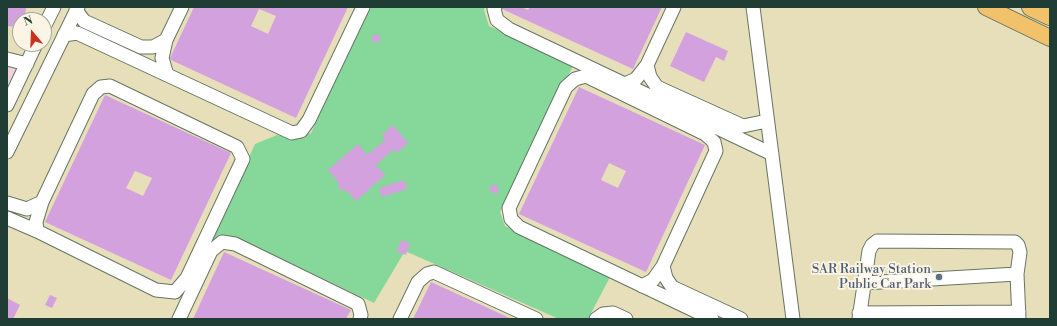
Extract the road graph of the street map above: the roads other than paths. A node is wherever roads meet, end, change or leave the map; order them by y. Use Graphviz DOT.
graph roads {
  1 [pos="182,7"];
  2 [pos="363,7"];
  3 [pos="495,7"];
  4 [pos="674,7"];
  5 [pos="753,7"];
  6 [pos="986,7"];
  7 [pos="1031,7"];
  8 [pos="77,9"];
  9 [pos="1050,16"];
  10 [pos="64,35"];
  11 [pos="1050,38"];
  12 [pos="166,40"];
  13 [pos="32,52"];
  14 [pos="7,59"];
  15 [pos="27,64"];
  16 [pos="647,65"];
  17 [pos="167,75"];
  18 [pos="625,84"];
  19 [pos="9,98"];
  20 [pos="767,121"];
  21 [pos="7,152"];
  22 [pos="772,154"];
  23 [pos="42,202"];
  24 [pos="7,203"];
  25 [pos="7,218"];
  26 [pos="37,231"];
  27 [pos="663,266"];
  28 [pos="1017,274"];
  29 [pos="864,283"];
  30 [pos="642,286"];
  31 [pos="175,292"];
  32 [pos="186,305"];
  33 [pos="1019,315"];
  34 [pos="859,316"];
  35 [pos="179,319"];
  36 [pos="360,319"];
  37 [pos="400,319"];
  38 [pos="536,319"];
  39 [pos="596,319"];
  40 [pos="626,319"];
  41 [pos="712,319"];
  42 [pos="741,319"];
  43 [pos="792,319"];
  1 -- 12 [label="street"];
  2 -- 17 [label="street"];
  3 -- 18 [label="street"];
  4 -- 16 [label="street"];
  5 -- 20 [label="street"];
  6 -- 11 [label="main road"];
  7 -- 9 [label="highway"];
  8 -- 10 [label="street"];
  8 -- 12 [label="street"];
  10 -- 17 [label="street"];
  10 -- 21 [label="street"];
  12 -- 17 [label="street"];
  13 -- 15 [label="street"];
  14 -- 15 [label="street"];
  15 -- 19 [label="street"];
  16 -- 18 [label="street"];
  16 -- 20 [label="street"];
  18 -- 22 [label="street"];
  20 -- 22 [label="street"];
  22 -- 43 [label="street"];
  23 -- 24 [label="street"];
  23 -- 26 [label="street"];
  23 -- 31 [label="street"];
  25 -- 26 [label="street"];
  26 -- 31 [label="street"];
  27 -- 30 [label="street"];
  27 -- 30 [label="street"];
  27 -- 42 [label="street"];
  28 -- 29 [label="street"];
  28 -- 29 [label="street"];
  28 -- 33 [label="street"];
  29 -- 34 [label="street"];
  30 -- 41 [label="street"];
  31 -- 32 [label="street"];
  32 -- 35 [label="street"];
  32 -- 36 [label="street"];
  33 -- 34 [label="street"];
  37 -- 38 [label="street"];
  39 -- 40 [label="street"];
}
